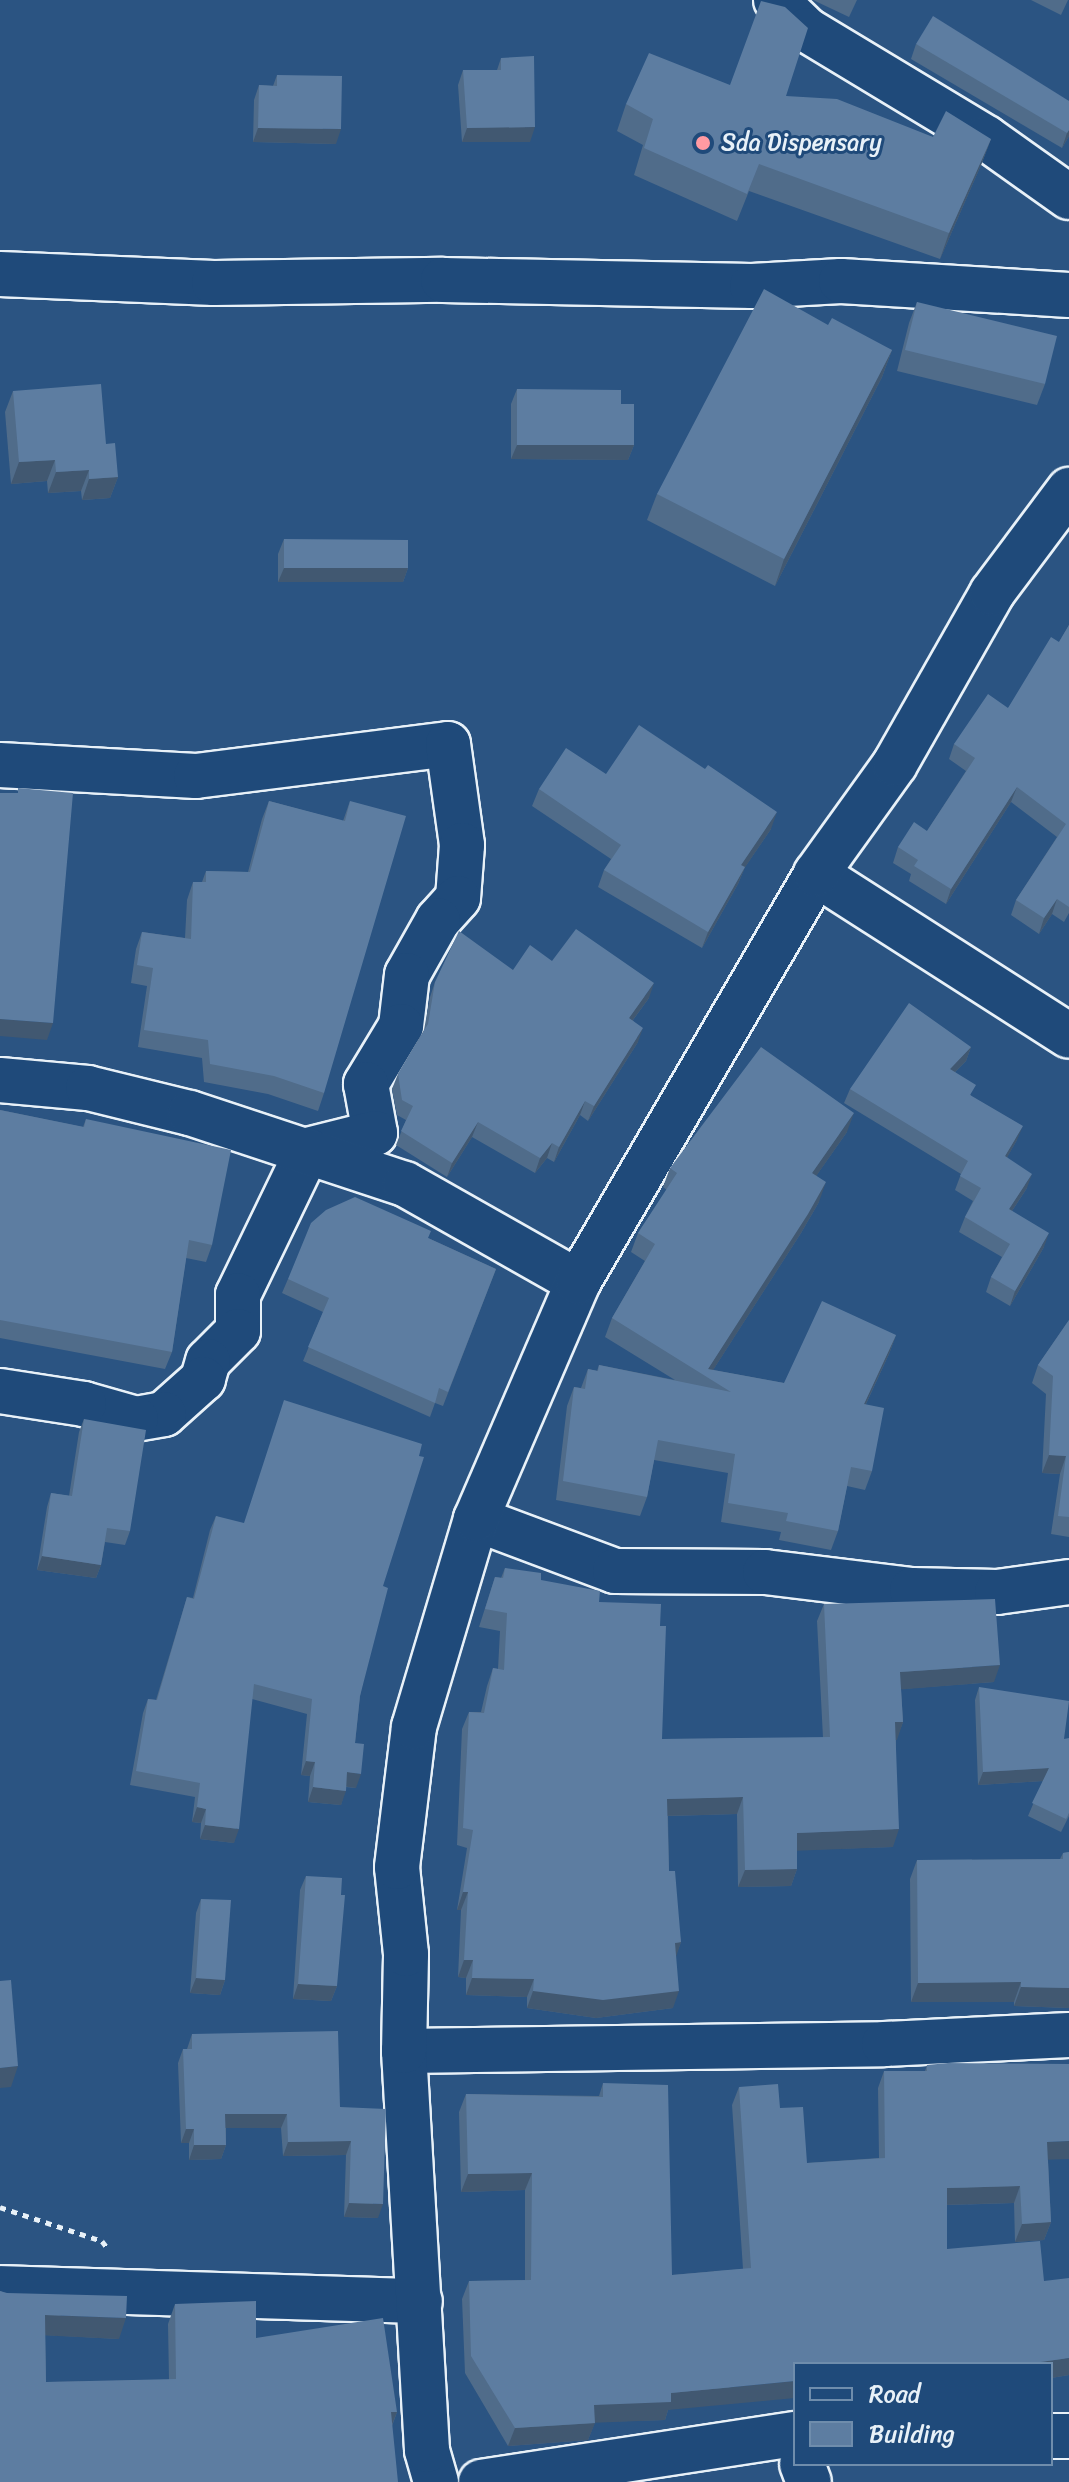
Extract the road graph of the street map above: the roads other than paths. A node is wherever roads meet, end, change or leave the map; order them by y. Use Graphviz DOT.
graph roads {
  1 [pos="776,0"];
  2 [pos="1069,197"];
  3 [pos="0,274"];
  4 [pos="1069,295"];
  5 [pos="1069,490"];
  6 [pos="0,765"];
  7 [pos="816,874"];
  8 [pos="1064,1025"];
  9 [pos="0,1080"];
  10 [pos="308,1150"];
  11 [pos="578,1282"];
  12 [pos="0,1391"];
  13 [pos="476,1519"];
  14 [pos="1069,1582"];
  15 [pos="1069,2035"];
  16 [pos="404,2051"];
  17 [pos="0,2288"];
  18 [pos="420,2301"];
  19 [pos="793,2445"];
  20 [pos="436,2482"];
  21 [pos="481,2482"];
  1 -- 2 [label="street"];
  3 -- 4 [label="street"];
  5 -- 7 [label="street"];
  6 -- 10 [label="street"];
  7 -- 8 [label="street"];
  7 -- 11 [label="street"];
  9 -- 10 [label="street"];
  10 -- 11 [label="street"];
  10 -- 12 [label="street"];
  11 -- 13 [label="street"];
  13 -- 14 [label="street"];
  13 -- 16 [label="street"];
  15 -- 16 [label="street"];
  16 -- 18 [label="street"];
  17 -- 18 [label="street"];
  18 -- 20 [label="street"];
  19 -- 21 [label="street"];
}
